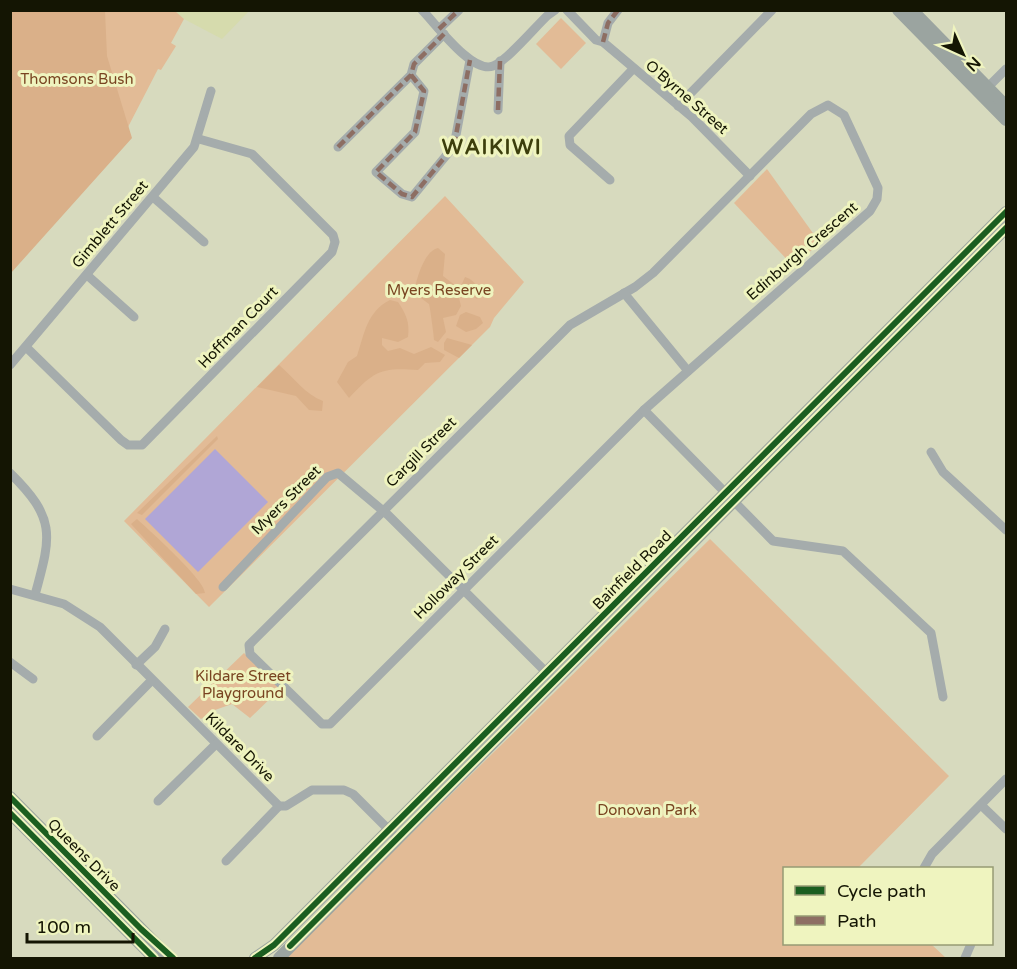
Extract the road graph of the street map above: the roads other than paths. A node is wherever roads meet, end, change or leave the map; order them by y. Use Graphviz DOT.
graph roads {
  1 [pos="459,10"];
  2 [pos="555,10"];
  3 [pos="567,10"];
  4 [pos="618,10"];
  5 [pos="772,10"];
  6 [pos="898,10"];
  7 [pos="912,10"];
  8 [pos="425,14"];
  9 [pos="442,31"];
  10 [pos="603,42"];
  11 [pos="470,60"];
  12 [pos="500,61"];
  13 [pos="633,69"];
  14 [pos="1006,69"];
  15 [pos="411,75"];
  16 [pos="211,91"];
  17 [pos="984,91"];
  18 [pos="678,106"];
  19 [pos="1006,106"];
  20 [pos="498,110"];
  21 [pos="1006,120"];
  22 [pos="199,139"];
  23 [pos="338,147"];
  24 [pos="750,176"];
  25 [pos="610,180"];
  26 [pos="153,197"];
  27 [pos="1006,212"];
  28 [pos="1006,228"];
  29 [pos="204,242"];
  30 [pos="87,275"];
  31 [pos="949,278"];
  32 [pos="624,293"];
  33 [pos="134,317"];
  34 [pos="26,347"];
  35 [pos="10,365"];
  36 [pos="688,370"];
  37 [pos="644,410"];
  38 [pos="931,452"];
  39 [pos="10,473"];
  40 [pos="730,498"];
  41 [pos="381,512"];
  42 [pos="1006,530"];
  43 [pos="223,587"];
  44 [pos="10,589"];
  45 [pos="464,590"];
  46 [pos="35,595"];
  47 [pos="165,629"];
  48 [pos="249,645"];
  49 [pos="10,662"];
  50 [pos="136,665"];
  51 [pos="551,676"];
  52 [pos="33,678"];
  53 [pos="152,681"];
  54 [pos="944,697"];
  55 [pos="97,736"];
  56 [pos="216,744"];
  57 [pos="1006,779"];
  58 [pos="10,797"];
  59 [pos="158,801"];
  60 [pos="981,805"];
  61 [pos="279,806"];
  62 [pos="10,813"];
  63 [pos="1006,829"];
  64 [pos="393,834"];
  65 [pos="226,861"];
  66 [pos="925,867"];
  67 [pos="137,933"];
  68 [pos="274,945"];
  69 [pos="166,957"];
  70 [pos="255,958"];
  71 [pos="262,958"];
  72 [pos="279,958"];
  1 -- 9 [label="street"];
  2 -- 12 [label="street"];
  3 -- 10 [label="street, O'Byrne Street"];
  4 -- 10 [label="street"];
  5 -- 18 [label="street"];
  6 -- 17 [label="main road"];
  7 -- 17 [label="main road"];
  8 -- 9 [label="street"];
  9 -- 11 [label="street"];
  9 -- 15 [label="street"];
  10 -- 13 [label="street, O'Byrne Street"];
  11 -- 12 [label="street"];
  11 -- 15 [label="street"];
  12 -- 20 [label="street"];
  13 -- 18 [label="street, O'Byrne Street"];
  13 -- 25 [label="street"];
  14 -- 17 [label="street"];
  15 -- 23 [label="street"];
  16 -- 22 [label="street, Gimblett Street"];
  17 -- 19 [label="main road"];
  17 -- 21 [label="main road"];
  18 -- 24 [label="street, O'Byrne Street"];
  22 -- 26 [label="street, Gimblett Street"];
  22 -- 34 [label="street, Hoffman Court"];
  24 -- 32 [label="street, Edinburgh Crescent"];
  24 -- 36 [label="street, Edinburgh Crescent"];
  26 -- 29 [label="street"];
  26 -- 30 [label="street, Gimblett Street"];
  27 -- 31 [label="main road, Bainfield Road"];
  28 -- 31 [label="main road, Bainfield Road"];
  30 -- 33 [label="street"];
  30 -- 34 [label="street, Gimblett Street"];
  31 -- 40 [label="main road, Bainfield Road"];
  32 -- 36 [label="street"];
  32 -- 41 [label="street, Cargill Street"];
  34 -- 35 [label="street, Gimblett Street"];
  36 -- 37 [label="street, Holloway Street"];
  37 -- 40 [label="street"];
  37 -- 45 [label="street, Holloway Street"];
  38 -- 42 [label="street"];
  39 -- 46 [label="street"];
  40 -- 51 [label="main road, Bainfield Road"];
  40 -- 54 [label="street"];
  41 -- 43 [label="street, Myers Street"];
  41 -- 45 [label="street, Myers Street"];
  41 -- 48 [label="street, Cargill Street"];
  44 -- 46 [label="street, Kildare Drive"];
  45 -- 48 [label="street, Holloway Street"];
  45 -- 51 [label="street, Myers Street"];
  46 -- 50 [label="street, Kildare Drive"];
  47 -- 50 [label="street"];
  49 -- 52 [label="street"];
  50 -- 53 [label="street, Kildare Drive"];
  51 -- 64 [label="main road, Bainfield Road"];
  53 -- 55 [label="street"];
  53 -- 56 [label="street, Kildare Drive"];
  56 -- 59 [label="street"];
  56 -- 61 [label="street, Kildare Drive"];
  57 -- 60 [label="street"];
  58 -- 67 [label="main road, Queens Drive"];
  60 -- 63 [label="street"];
  60 -- 66 [label="street"];
  61 -- 64 [label="street"];
  61 -- 65 [label="street"];
  62 -- 67 [label="main road, Queens Drive"];
  64 -- 68 [label="main road, Bainfield Road"];
  64 -- 72 [label="main road, Bainfield Road"];
  67 -- 69 [label="main road, Queens Drive"];
  68 -- 70 [label="main road, Bainfield Road"];
  68 -- 71 [label="main road, Bainfield Road"];
}
